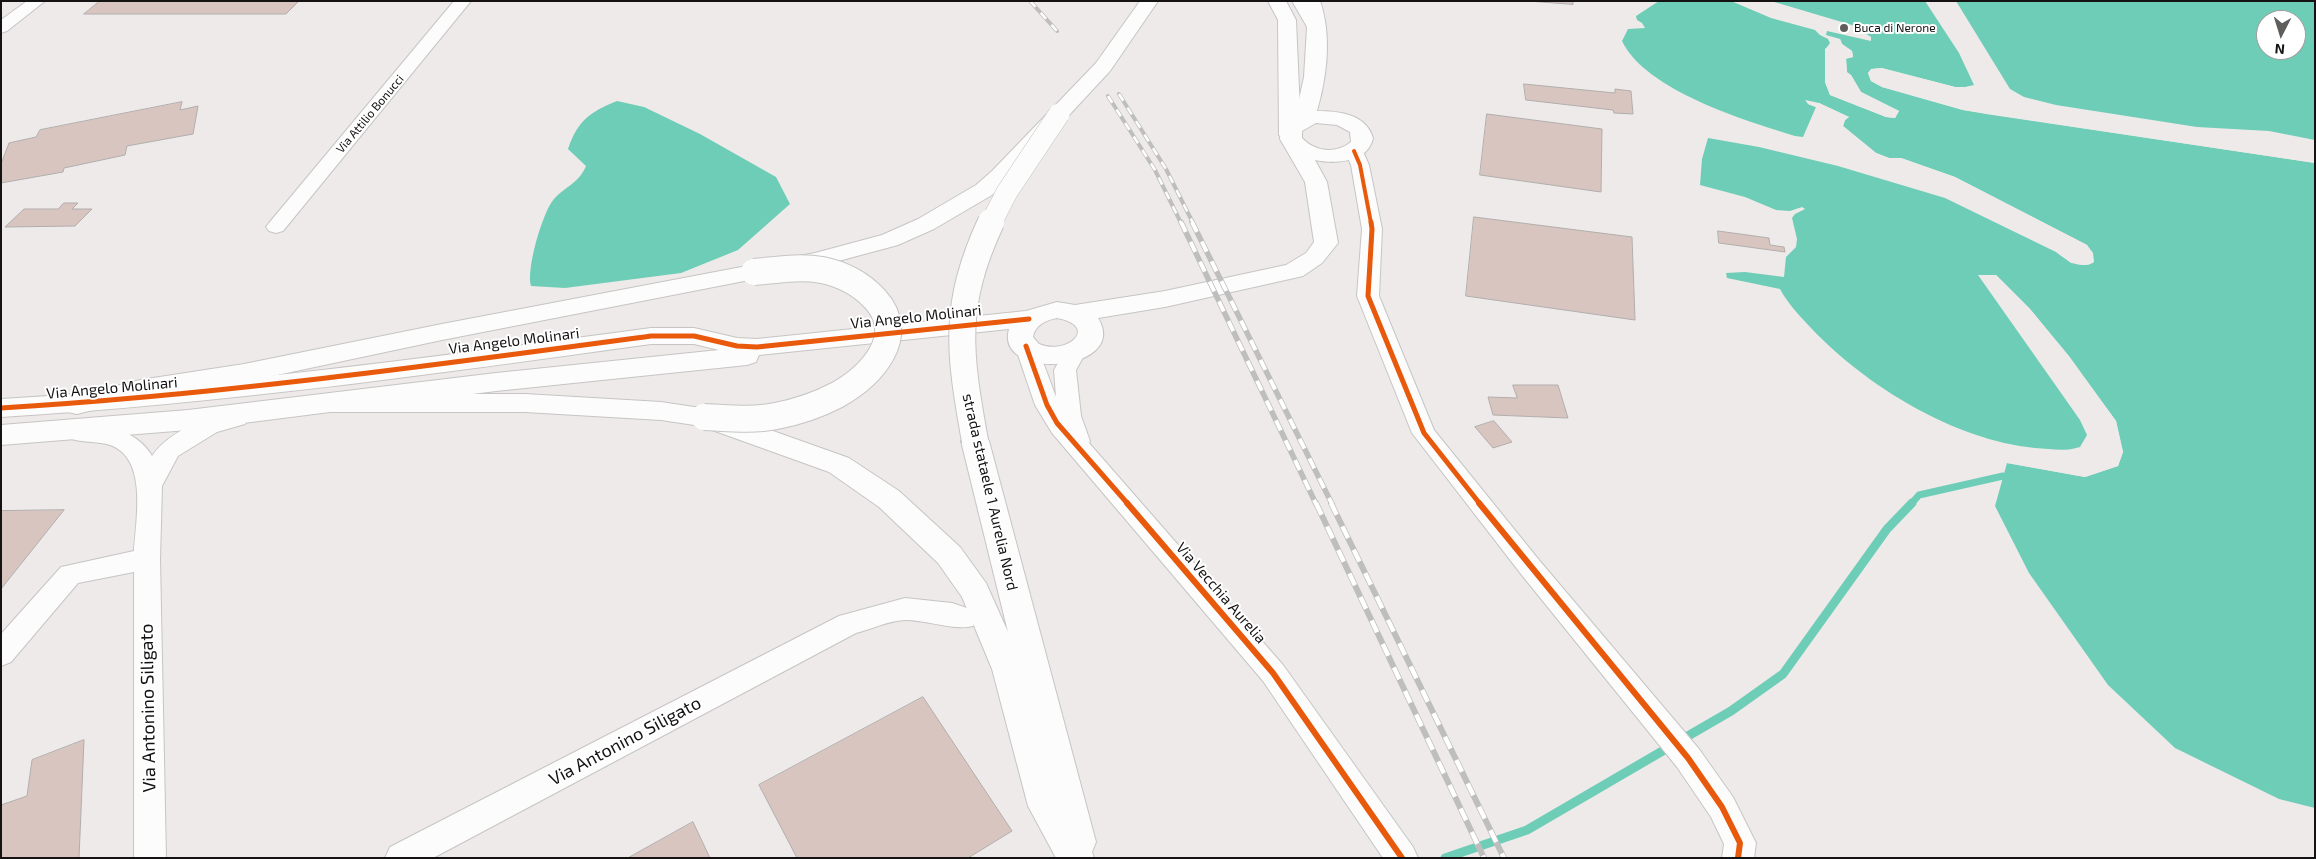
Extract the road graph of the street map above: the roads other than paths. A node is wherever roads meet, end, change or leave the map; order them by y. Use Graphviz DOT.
graph roads {
  1 [pos="37,1"];
  2 [pos="463,1"];
  3 [pos="1133,1"];
  4 [pos="1149,1"];
  5 [pos="1277,1"];
  6 [pos="1301,1"];
  7 [pos="1311,1"];
  8 [pos="1,28"];
  9 [pos="1317,28"];
  10 [pos="1312,95"];
  11 [pos="1064,108"];
  12 [pos="1340,119"];
  13 [pos="1304,120"];
  14 [pos="1292,139"];
  15 [pos="1347,153"];
  16 [pos="1316,182"];
  17 [pos="276,227"];
  18 [pos="754,272"];
  19 [pos="1085,322"];
  20 [pos="1025,334"];
  21 [pos="1075,352"];
  22 [pos="332,403"];
  23 [pos="76,405"];
  24 [pos="1,408"];
  25 [pos="270,409"];
  26 [pos="704,417"];
  27 [pos="59,431"];
  28 [pos="1,435"];
  29 [pos="1086,455"];
  30 [pos="150,486"];
  31 [pos="147,559"];
  32 [pos="963,618"];
  33 [pos="1,654"];
  34 [pos="1398,853"];
  35 [pos="1744,853"];
  36 [pos="150,858"];
  37 [pos="401,858"];
  38 [pos="1076,858"];
  39 [pos="1082,858"];
  1 -- 8 [label="street"];
  2 -- 17 [label="street, Via Attilio Bonucci"];
  3 -- 11 [label="main road"];
  4 -- 11 [label="main road"];
  5 -- 14 [label="main road"];
  6 -- 9 [label="main road"];
  7 -- 9 [label="main road"];
  9 -- 10 [label="main road"];
  10 -- 12 [label="main road"];
  10 -- 13 [label="main road"];
  11 -- 18 [label="main road, bridge"];
  11 -- 39 [label="main road, strada stataele 1 Aurelia Nord, bridge"];
  12 -- 13 [label="main road"];
  12 -- 15 [label="main road"];
  13 -- 14 [label="main road"];
  14 -- 15 [label="main road"];
  14 -- 16 [label="main road"];
  15 -- 16 [label="main road"];
  15 -- 35 [label="street"];
  16 -- 19 [label="main road"];
  18 -- 23 [label="main road"];
  18 -- 26 [label="main road, bridge"];
  19 -- 20 [label="main road"];
  19 -- 21 [label="main road"];
  20 -- 21 [label="main road"];
  20 -- 22 [label="main road, Via Angelo Molinari"];
  20 -- 23 [label="main road, Via Angelo Molinari"];
  20 -- 29 [label="street, Via Vecchia Aurelia"];
  21 -- 29 [label="street, Via Vecchia Aurelia"];
  22 -- 25 [label="main road, Via Angelo Molinari"];
  22 -- 26 [label="main road"];
  23 -- 24 [label="main road, Via Angelo Molinari"];
  25 -- 27 [label="main road, Via Angelo Molinari"];
  25 -- 30 [label="street, Via Antonino Siligato"];
  26 -- 38 [label="main road"];
  27 -- 28 [label="main road, Via Angelo Molinari"];
  27 -- 30 [label="street, Via Antonino Siligato"];
  29 -- 34 [label="street, Via Vecchia Aurelia"];
  30 -- 31 [label="street, Via Antonino Siligato"];
  31 -- 33 [label="street"];
  31 -- 36 [label="street, Via Antonino Siligato"];
  32 -- 37 [label="street, Via Antonino Siligato"];
}
